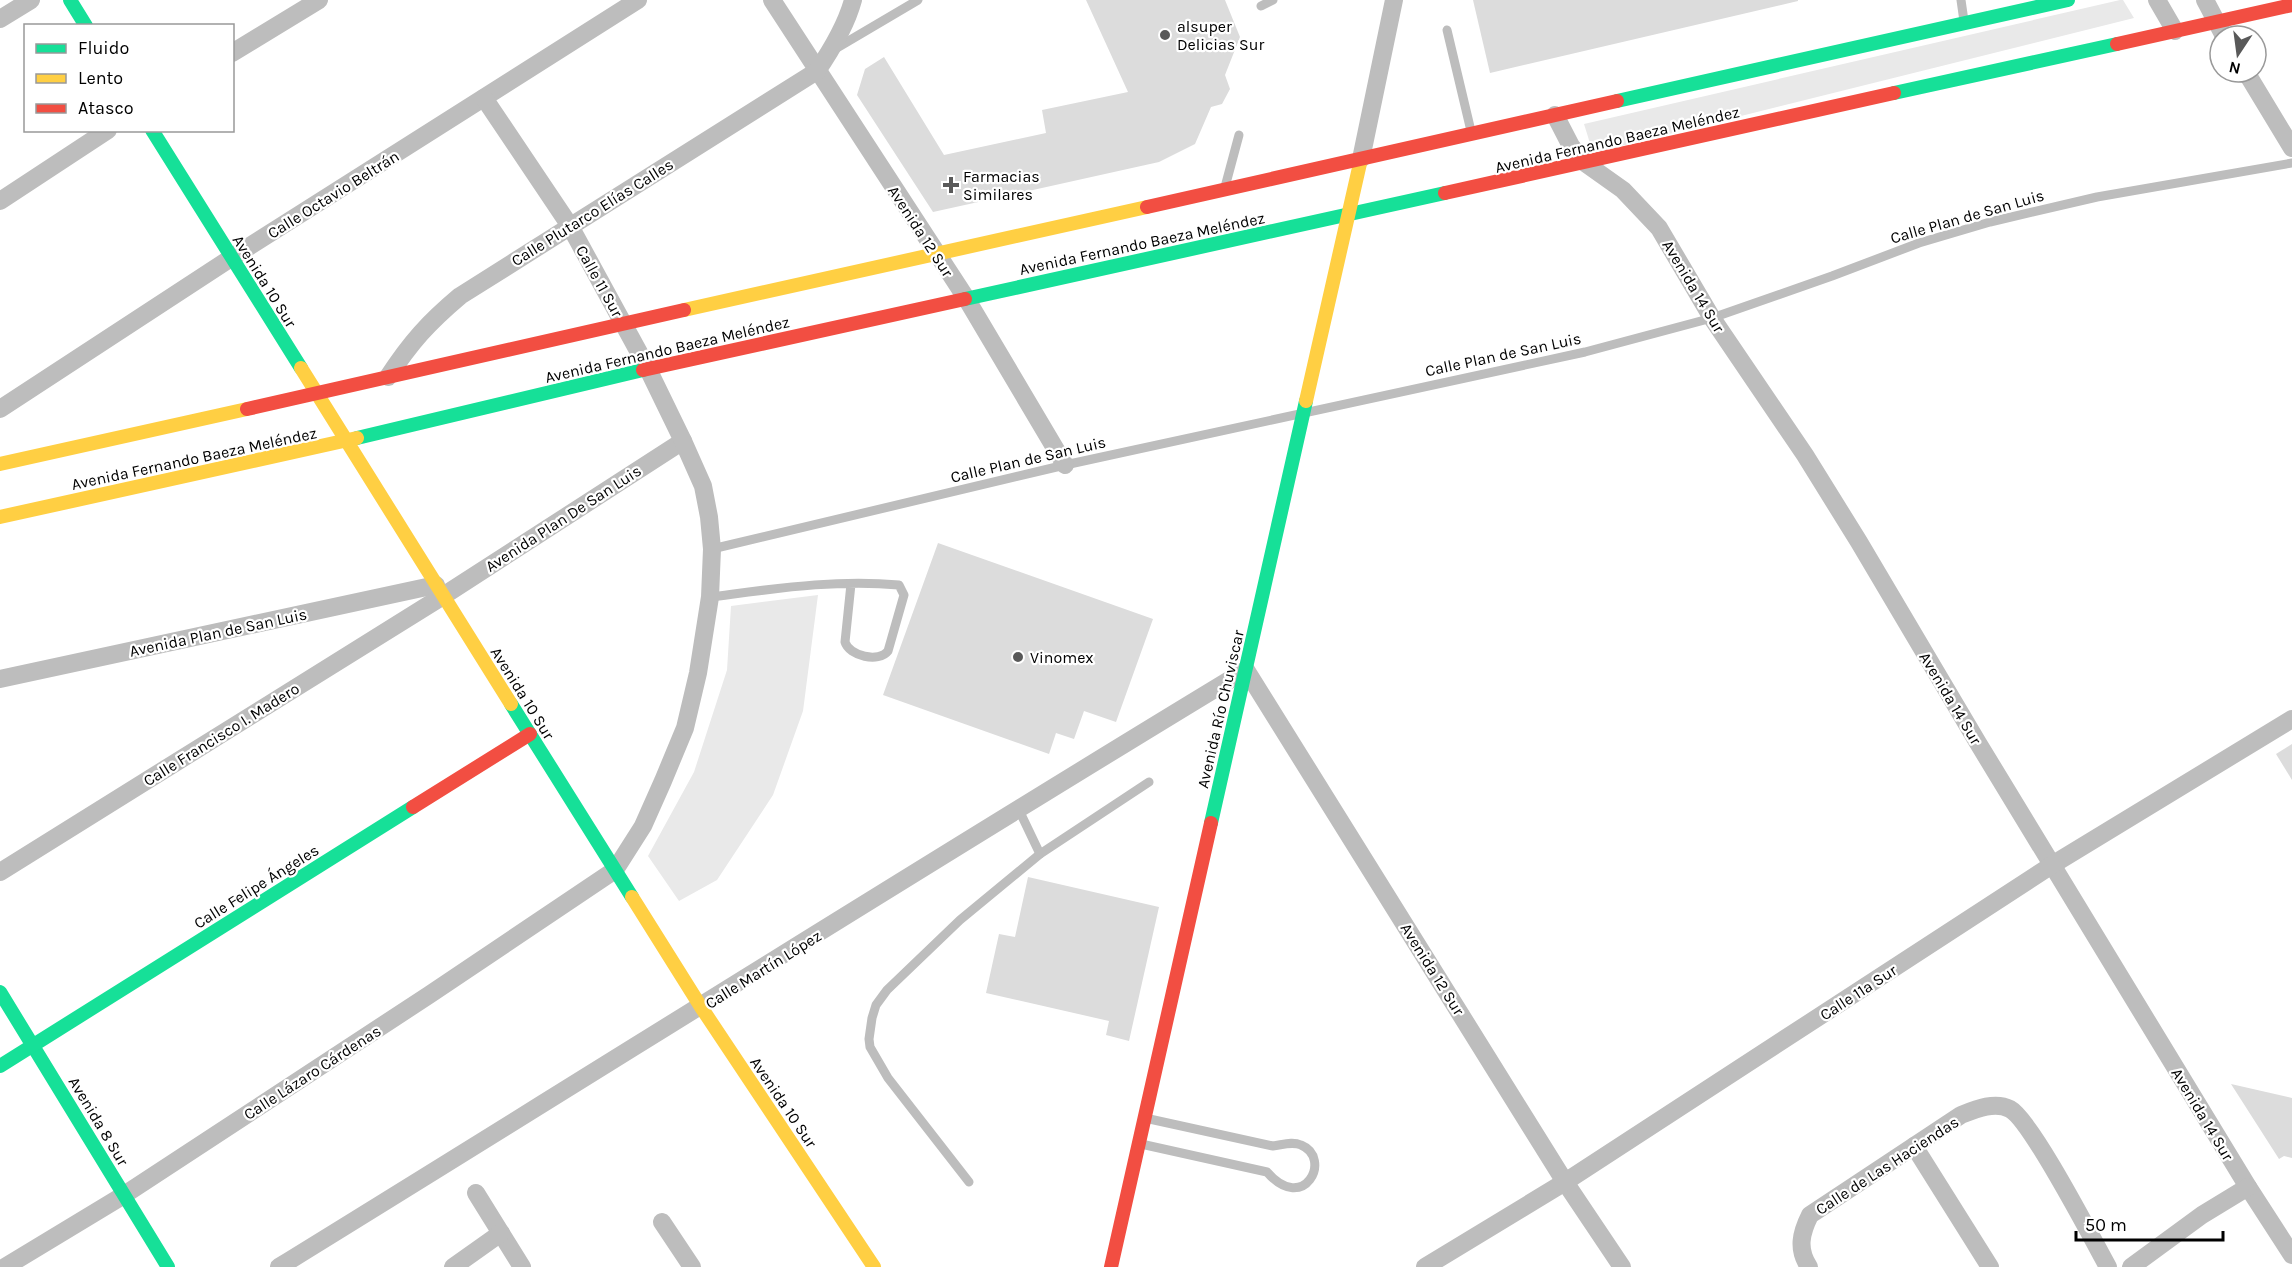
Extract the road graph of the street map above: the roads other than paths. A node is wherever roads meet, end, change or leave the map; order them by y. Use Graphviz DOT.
graph roads {
  1 [pos="31,0"];
  2 [pos="70,0"];
  3 [pos="319,0"];
  4 [pos="638,0"];
  5 [pos="772,0"];
  6 [pos="853,0"];
  7 [pos="918,0"];
  8 [pos="1274,0"];
  9 [pos="1394,0"];
  10 [pos="1961,0"];
  11 [pos="2068,0"];
  12 [pos="2157,0"];
  13 [pos="2205,0"];
  14 [pos="2292,5"];
  15 [pos="1261,6"];
  16 [pos="0,19"];
  17 [pos="1964,23"];
  18 [pos="85,24"];
  19 [pos="2217,24"];
  20 [pos="2235,24"];
  21 [pos="1447,30"];
  22 [pos="2208,30"];
  23 [pos="2175,31"];
  24 [pos="831,51"];
  25 [pos="234,52"];
  26 [pos="817,71"];
  27 [pos="2253,84"];
  28 [pos="484,98"];
  29 [pos="1555,115"];
  30 [pos="105,132"];
  31 [pos="153,132"];
  32 [pos="1472,134"];
  33 [pos="1239,135"];
  34 [pos="2292,148"];
  35 [pos="1361,159"];
  36 [pos="1585,163"];
  37 [pos="2292,163"];
  38 [pos="1224,189"];
  39 [pos="0,201"];
  40 [pos="1348,215"];
  41 [pos="570,226"];
  42 [pos="936,254"];
  43 [pos="231,258"];
  44 [pos="966,298"];
  45 [pos="1712,318"];
  46 [pos="624,324"];
  47 [pos="648,369"];
  48 [pos="388,377"];
  49 [pos="316,393"];
  50 [pos="0,409"];
  51 [pos="1304,412"];
  52 [pos="346,441"];
  53 [pos="683,441"];
  54 [pos="0,464"];
  55 [pos="1065,465"];
  56 [pos="0,517"];
  57 [pos="712,549"];
  58 [pos="851,584"];
  59 [pos="440,590"];
  60 [pos="710,597"];
  61 [pos="1246,670"];
  62 [pos="2,680"];
  63 [pos="2292,719"];
  64 [pos="530,734"];
  65 [pos="1149,782"];
  66 [pos="1018,808"];
  67 [pos="1040,854"];
  68 [pos="2052,865"];
  69 [pos="615,870"];
  70 [pos="0,872"];
  71 [pos="0,992"];
  72 [pos="701,1007"];
  73 [pos="33,1045"];
  74 [pos="0,1066"];
  75 [pos="1145,1118"];
  76 [pos="1139,1144"];
  77 [pos="1914,1146"];
  78 [pos="969,1182"];
  79 [pos="1565,1182"];
  80 [pos="2248,1187"];
  81 [pos="476,1193"];
  82 [pos="124,1195"];
  83 [pos="662,1222"];
  84 [pos="501,1233"];
  85 [pos="2292,1255"];
  86 [pos="5,1267"];
  87 [pos="168,1267"];
  88 [pos="279,1267"];
  89 [pos="453,1267"];
  90 [pos="522,1267"];
  91 [pos="692,1267"];
  92 [pos="874,1267"];
  93 [pos="1111,1267"];
  94 [pos="1425,1267"];
  95 [pos="1622,1267"];
  96 [pos="1809,1267"];
  97 [pos="1990,1267"];
  98 [pos="2108,1267"];
  99 [pos="2132,1267"];
  1 -- 16 [label="street"];
  2 -- 18 [label="main road"];
  3 -- 25 [label="street"];
  4 -- 28 [label="street, Calle Octavio Beltrán"];
  5 -- 26 [label="street, Avenida 12 Sur"];
  6 -- 24 [label="street"];
  7 -- 24 [label="lane"];
  8 -- 15 [label="lane"];
  9 -- 35 [label="street"];
  10 -- 17 [label="lane"];
  11 -- 17 [label="main road, Avenida Fernando Baeza Meléndez"];
  12 -- 23 [label="street"];
  13 -- 19 [label="street"];
  14 -- 20 [label="main road, Avenida Fernando Baeza Meléndez"];
  17 -- 29 [label="main road, Avenida Fernando Baeza Meléndez"];
  21 -- 32 [label="lane"];
  22 -- 23 [label="main road, Avenida Fernando Baeza Meléndez"];
  23 -- 36 [label="main road, Avenida Fernando Baeza Meléndez"];
  24 -- 26 [label="street"];
  26 -- 41 [label="street, Calle Plutarco Elías Calles"];
  26 -- 42 [label="street, Avenida 12 Sur"];
  27 -- 34 [label="street"];
  28 -- 41 [label="street, Calle 11 Sur"];
  28 -- 43 [label="street, Calle Octavio Beltrán"];
  29 -- 32 [label="main road, Avenida Fernando Baeza Meléndez"];
  29 -- 36 [label="street, Avenida 14 Sur"];
  30 -- 39 [label="street"];
  31 -- 43 [label="main road, Avenida 10 Sur"];
  32 -- 35 [label="main road, Avenida Fernando Baeza Meléndez"];
  33 -- 38 [label="lane"];
  35 -- 38 [label="main road, Avenida Fernando Baeza Meléndez"];
  35 -- 40 [label="main road, Avenida Río Chuviscar"];
  36 -- 40 [label="main road, Avenida Fernando Baeza Meléndez"];
  36 -- 45 [label="street, Avenida 14 Sur"];
  37 -- 45 [label="lane, Calle Plan de San Luis"];
  38 -- 42 [label="main road, Avenida Fernando Baeza Meléndez"];
  40 -- 44 [label="main road, Avenida Fernando Baeza Meléndez"];
  40 -- 51 [label="main road, Avenida Río Chuviscar"];
  41 -- 46 [label="street, Calle 11 Sur"];
  41 -- 48 [label="street, Calle Plutarco Elías Calles"];
  42 -- 44 [label="street, Avenida 12 Sur"];
  42 -- 46 [label="main road, Avenida Fernando Baeza Meléndez"];
  43 -- 49 [label="main road, Avenida 10 Sur"];
  43 -- 50 [label="street, Calle Octavio Beltrán"];
  44 -- 47 [label="main road, Avenida Fernando Baeza Meléndez"];
  44 -- 55 [label="street, Avenida 12 Sur"];
  45 -- 51 [label="lane, Calle Plan de San Luis"];
  45 -- 68 [label="street, Avenida 14 Sur"];
  46 -- 47 [label="street, Calle 11 Sur"];
  46 -- 48 [label="main road, Avenida Fernando Baeza Meléndez"];
  47 -- 52 [label="main road, Avenida Fernando Baeza Meléndez"];
  47 -- 53 [label="street, Calle 11 Sur"];
  48 -- 49 [label="main road, Avenida Fernando Baeza Meléndez"];
  49 -- 52 [label="main road, Avenida 10 Sur"];
  49 -- 54 [label="main road, Avenida Fernando Baeza Meléndez"];
  51 -- 55 [label="lane, Calle Plan de San Luis"];
  51 -- 61 [label="main road, Avenida Río Chuviscar"];
  52 -- 56 [label="main road, Avenida Fernando Baeza Meléndez"];
  52 -- 59 [label="main road, Avenida 10 Sur"];
  53 -- 57 [label="street, Calle 11 Sur"];
  53 -- 59 [label="street, Avenida Plan De San Luis"];
  55 -- 57 [label="lane, Calle Plan de San Luis"];
  57 -- 60 [label="street, Calle 11 Sur"];
  58 -- 58 [label="lane"];
  58 -- 60 [label="lane"];
  59 -- 62 [label="street, Avenida Plan de San Luis"];
  59 -- 64 [label="main road, Avenida 10 Sur"];
  59 -- 70 [label="street, Calle Francisco I. Madero"];
  60 -- 69 [label="street, Calle 11 Sur"];
  61 -- 66 [label="street, Calle Martín López"];
  61 -- 75 [label="main road, Avenida Río Chuviscar"];
  61 -- 79 [label="street, Avenida 12 Sur"];
  63 -- 68 [label="street, Calle 11a Sur"];
  64 -- 69 [label="main road, Avenida 10 Sur"];
  64 -- 73 [label="main road, Calle Felipe Ángeles"];
  65 -- 67 [label="lane"];
  66 -- 67 [label="lane"];
  66 -- 72 [label="street, Calle Martín López"];
  67 -- 78 [label="lane"];
  68 -- 79 [label="street, Calle 11a Sur"];
  68 -- 80 [label="street, Avenida 14 Sur"];
  69 -- 72 [label="main road, Avenida 10 Sur"];
  69 -- 82 [label="street, Calle Lázaro Cárdenas"];
  71 -- 73 [label="main road, Avenida 8 Sur"];
  72 -- 88 [label="street, Calle Martín López"];
  72 -- 92 [label="main road, Avenida 10 Sur"];
  73 -- 74 [label="main road, Calle Felipe Ángeles"];
  73 -- 82 [label="main road, Avenida 8 Sur"];
  75 -- 76 [label="main road, Avenida Río Chuviscar"];
  75 -- 76 [label="lane"];
  76 -- 93 [label="main road, Avenida Río Chuviscar"];
  77 -- 96 [label="street, Calle de Las Haciendas"];
  77 -- 97 [label="street"];
  77 -- 98 [label="street, Calle de Las Haciendas"];
  79 -- 94 [label="street, Calle 11a Sur"];
  79 -- 95 [label="street, Avenida 12 Sur"];
  80 -- 85 [label="street, Avenida 14 Sur"];
  80 -- 99 [label="street"];
  81 -- 84 [label="street"];
  82 -- 86 [label="street, Calle Lázaro Cárdenas"];
  82 -- 87 [label="main road, Avenida 8 Sur"];
  83 -- 91 [label="street"];
  84 -- 89 [label="street"];
  84 -- 90 [label="street"];
}
